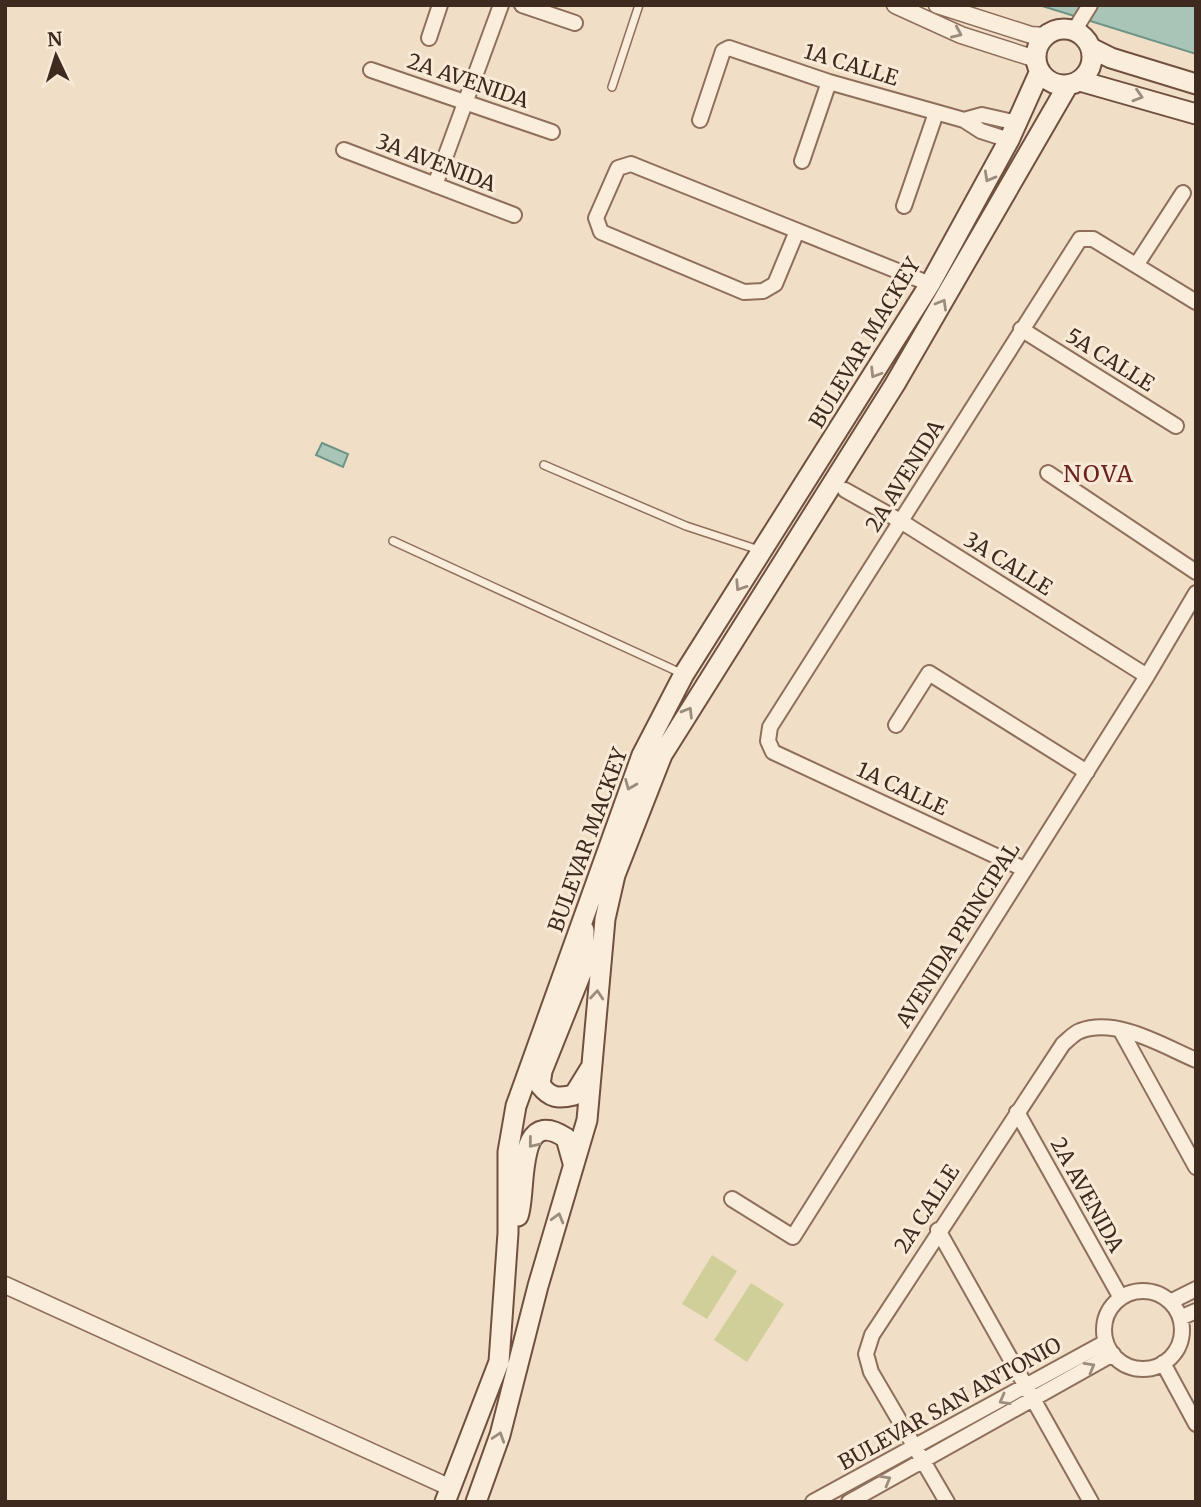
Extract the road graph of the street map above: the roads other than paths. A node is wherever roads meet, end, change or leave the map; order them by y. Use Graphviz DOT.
graph roads {
  1 [pos="440,5"];
  2 [pos="501,5"];
  3 [pos="522,5"];
  4 [pos="639,5"];
  5 [pos="895,5"];
  6 [pos="937,5"];
  7 [pos="1090,5"];
  8 [pos="575,23"];
  9 [pos="1078,25"];
  10 [pos="1046,36"];
  11 [pos="429,38"];
  12 [pos="1091,48"];
  13 [pos="1038,65"];
  14 [pos="371,70"];
  15 [pos="829,82"];
  16 [pos="1074,83"];
  17 [pos="1196,84"];
  18 [pos="612,87"];
  19 [pos="467,103"];
  20 [pos="936,113"];
  21 [pos="1191,115"];
  22 [pos="700,120"];
  23 [pos="552,132"];
  24 [pos="1013,132"];
  25 [pos="344,150"];
  26 [pos="802,162"];
  27 [pos="435,185"];
  28 [pos="1182,193"];
  29 [pos="904,206"];
  30 [pos="514,215"];
  31 [pos="797,231"];
  32 [pos="1137,264"];
  33 [pos="930,284"];
  34 [pos="1196,302"];
  35 [pos="1021,329"];
  36 [pos="1176,426"];
  37 [pos="544,465"];
  38 [pos="1048,473"];
  39 [pos="845,490"];
  40 [pos="902,522"];
  41 [pos="393,541"];
  42 [pos="763,551"];
  43 [pos="1196,572"];
  44 [pos="1196,593"];
  45 [pos="684,674"];
  46 [pos="1147,676"];
  47 [pos="896,725"];
  48 [pos="768,741"];
  49 [pos="1087,772"];
  50 [pos="1024,869"];
  51 [pos="583,922"];
  52 [pos="1121,1031"];
  53 [pos="1169,1048"];
  54 [pos="1196,1060"];
  55 [pos="590,1068"];
  56 [pos="1145,1076"];
  57 [pos="1017,1112"];
  58 [pos="573,1164"];
  59 [pos="1196,1167"];
  60 [pos="732,1199"];
  61 [pos="938,1230"];
  62 [pos="508,1233"];
  63 [pos="5,1285"];
  64 [pos="1196,1289"];
  65 [pos="1121,1298"];
  66 [pos="1170,1302"];
  67 [pos="1196,1311"];
  68 [pos="1180,1318"];
  69 [pos="1109,1348"];
  70 [pos="1163,1363"];
  71 [pos="1029,1393"];
  72 [pos="1196,1424"];
  73 [pos="920,1453"];
  74 [pos="448,1495"];
  75 [pos="476,1502"];
  76 [pos="813,1502"];
  77 [pos="849,1502"];
  78 [pos="947,1502"];
  79 [pos="1091,1502"];
  1 -- 11 [label="street"];
  2 -- 19 [label="street"];
  3 -- 8 [label="street"];
  4 -- 18 [label="lane"];
  5 -- 13 [label="street, one-way"];
  6 -- 10 [label="street"];
  7 -- 9 [label="street"];
  9 -- 10 [label="main road"];
  9 -- 12 [label="main road"];
  10 -- 13 [label="main road"];
  12 -- 16 [label="main road"];
  12 -- 17 [label="main road"];
  13 -- 16 [label="main road"];
  13 -- 24 [label="main road, BULEVAR MACKEY"];
  14 -- 19 [label="street, 2A AVENIDA"];
  15 -- 20 [label="street, 1A CALLE"];
  15 -- 22 [label="street, 1A CALLE"];
  15 -- 26 [label="street"];
  16 -- 21 [label="main road, one-way"];
  55 -- 16 [label="main road, BULEVAR MACKEY, one-way"];
  19 -- 23 [label="street, 2A AVENIDA"];
  19 -- 27 [label="street"];
  20 -- 24 [label="street, 1A CALLE"];
  20 -- 29 [label="street"];
  24 -- 33 [label="main road, BULEVAR MACKEY, one-way"];
  25 -- 27 [label="street, 3A AVENIDA"];
  27 -- 30 [label="street, 3A AVENIDA"];
  28 -- 32 [label="street"];
  31 -- 31 [label="street"];
  31 -- 33 [label="street"];
  32 -- 34 [label="street"];
  32 -- 35 [label="street, 2A AVENIDA"];
  33 -- 42 [label="main road, BULEVAR MACKEY, one-way"];
  35 -- 36 [label="street, 5A CALLE"];
  35 -- 40 [label="street, 2A AVENIDA"];
  37 -- 42 [label="lane"];
  38 -- 43 [label="street"];
  39 -- 40 [label="street, 3A CALLE"];
  40 -- 46 [label="street, 3A CALLE"];
  40 -- 48 [label="street, 2A AVENIDA"];
  41 -- 45 [label="lane"];
  42 -- 45 [label="main road, BULEVAR MACKEY, one-way"];
  44 -- 46 [label="street, AVENIDA PRINCIPAL"];
  45 -- 51 [label="main road, BULEVAR MACKEY, one-way"];
  46 -- 49 [label="street, AVENIDA PRINCIPAL"];
  47 -- 49 [label="street"];
  48 -- 50 [label="street, 1A CALLE"];
  49 -- 50 [label="street, AVENIDA PRINCIPAL"];
  50 -- 60 [label="street, AVENIDA PRINCIPAL"];
  51 -- 55 [label="main road"];
  51 -- 62 [label="main road, BULEVAR MACKEY"];
  52 -- 53 [label="street"];
  52 -- 56 [label="street"];
  52 -- 57 [label="street, 2A CALLE"];
  53 -- 54 [label="street"];
  53 -- 56 [label="street"];
  55 -- 58 [label="main road, BULEVAR MACKEY"];
  56 -- 59 [label="street"];
  57 -- 61 [label="street, 2A CALLE"];
  57 -- 65 [label="street, 2A AVENIDA"];
  58 -- 62 [label="main road, one-way"];
  75 -- 58 [label="main road, BULEVAR MACKEY, one-way"];
  61 -- 71 [label="street"];
  61 -- 73 [label="street, 2A CALLE"];
  62 -- 74 [label="main road, BULEVAR MACKEY"];
  63 -- 74 [label="street"];
  64 -- 66 [label="street"];
  65 -- 66 [label="street"];
  65 -- 69 [label="street"];
  66 -- 68 [label="street"];
  67 -- 68 [label="street"];
  68 -- 70 [label="street"];
  69 -- 70 [label="street"];
  69 -- 71 [label="street, BULEVAR SAN ANTONIO"];
  70 -- 72 [label="street"];
  71 -- 73 [label="street, BULEVAR SAN ANTONIO"];
  71 -- 79 [label="street"];
  73 -- 76 [label="street, BULEVAR SAN ANTONIO"];
  77 -- 73 [label="street, BULEVAR SAN ANTONIO, one-way"];
  73 -- 78 [label="street"];
}
